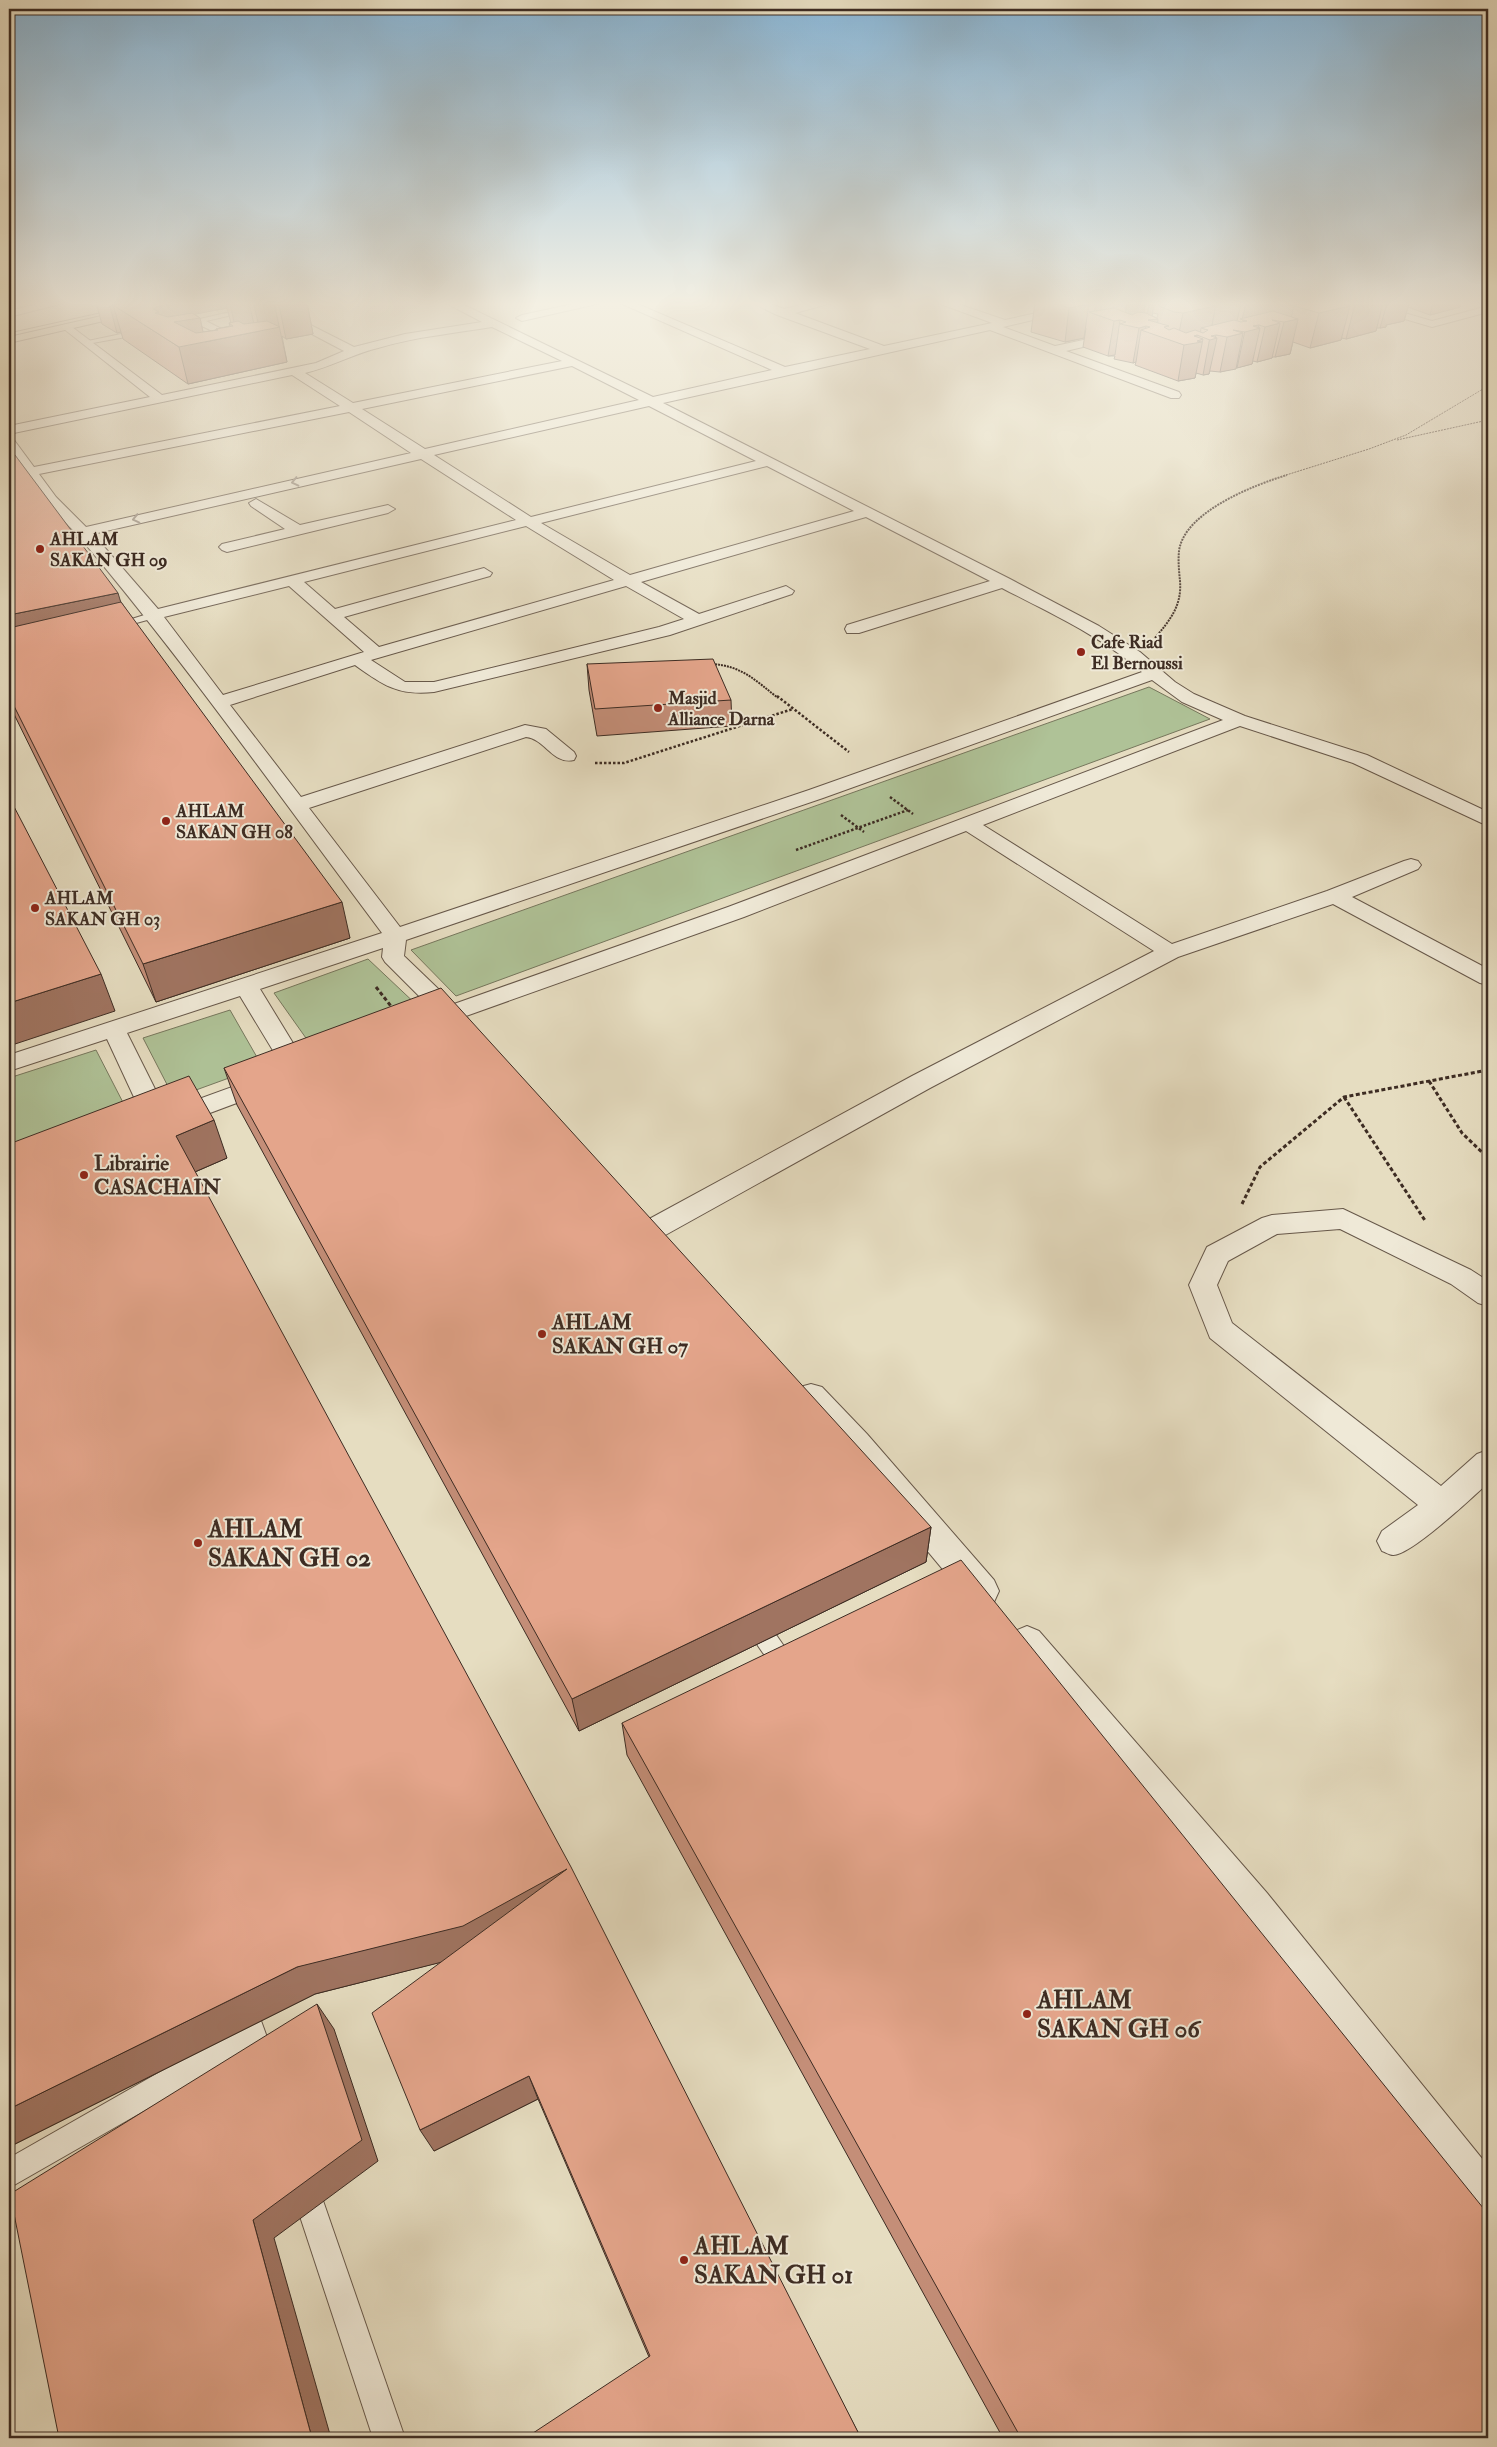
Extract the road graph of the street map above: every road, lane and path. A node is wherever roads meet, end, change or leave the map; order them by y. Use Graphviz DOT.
graph roads {
  1 [pos="71,417"];
  2 [pos="290,417"];
  3 [pos="367,417"];
  4 [pos="578,417"];
  5 [pos="632,417"];
  6 [pos="678,417"];
  7 [pos="1437,417"];
  8 [pos="1488,420"];
  9 [pos="9,430"];
  10 [pos="1392,441"];
  11 [pos="421,453"];
  12 [pos="20,462"];
  13 [pos="434,462"];
  14 [pos="767,462"];
  15 [pos="256,503"];
  16 [pos="388,509"];
  17 [pos="867,512"];
  18 [pos="528,522"];
  19 [pos="297,530"];
  20 [pos="87,537"];
  21 [pos="227,547"];
  22 [pos="484,573"];
  23 [pos="293,581"];
  24 [pos="626,582"];
  25 [pos="1004,582"];
  26 [pos="786,591"];
  27 [pos="154,615"];
  28 [pos="332,615"];
  29 [pos="698,620"];
  30 [pos="853,628"];
  31 [pos="98,630"];
  32 [pos="376,653"];
  33 [pos="1134,656"];
  34 [pos="357,659"];
  35 [pos="710,664"];
  36 [pos="1155,673"];
  37 [pos="220,702"];
  38 [pos="793,709"];
  39 [pos="1239,720"];
  40 [pos="567,756"];
  41 [pos="876,772"];
  42 [pos="886,794"];
  43 [pos="297,805"];
  44 [pos="908,810"];
  45 [pos="837,811"];
  46 [pos="914,815"];
  47 [pos="1488,820"];
  48 [pos="968,824"];
  49 [pos="858,828"];
  50 [pos="865,833"];
  51 [pos="796,850"];
  52 [pos="1411,865"];
  53 [pos="1335,896"];
  54 [pos="395,936"];
  55 [pos="1170,952"];
  56 [pos="1488,978"];
  57 [pos="372,980"];
  58 [pos="246,986"];
  59 [pos="450,1013"];
  60 [pos="405,1022"];
  61 [pos="114,1030"];
  62 [pos="476,1042"];
  63 [pos="323,1061"];
  64 [pos="9,1063"];
  65 [pos="1488,1070"];
  66 [pos="298,1071"];
  67 [pos="1429,1081"];
  68 [pos="1344,1097"];
  69 [pos="1488,1158"];
  70 [pos="629,1210"];
  71 [pos="1429,1228"];
  72 [pos="650,1231"];
  73 [pos="670,1252"];
  74 [pos="1217,1254"];
  75 [pos="1488,1295"];
  76 [pos="794,1380"];
  77 [pos="1488,1463"];
  78 [pos="1442,1505"];
  79 [pos="1394,1541"];
  80 [pos="740,1601"];
  81 [pos="801,1677"];
  82 [pos="236,1987"];
  83 [pos="252,2034"];
  84 [pos="271,2090"];
  85 [pos="297,2166"];
  86 [pos="9,2174"];
  87 [pos="1488,2201"];
  88 [pos="389,2438"];
  1 -- 9 [label="street"];
  2 -- 12 [label="street"];
  3 -- 11 [label="street"];
  4 -- 11 [label="street"];
  5 -- 13 [label="street"];
  6 -- 14 [label="street"];
  7 -- 10 [label="path"];
  8 -- 10 [label="path"];
  10 -- 33 [label="path"];
  11 -- 13 [label="street"];
  11 -- 20 [label="street, one-way"];
  12 -- 20 [label="street"];
  13 -- 15 [label="street"];
  13 -- 18 [label="street"];
  14 -- 17 [label="street"];
  14 -- 18 [label="street"];
  15 -- 19 [label="street"];
  15 -- 20 [label="street"];
  16 -- 19 [label="street"];
  17 -- 24 [label="street"];
  17 -- 25 [label="street"];
  18 -- 23 [label="street"];
  18 -- 24 [label="street"];
  19 -- 21 [label="street"];
  20 -- 27 [label="street"];
  22 -- 28 [label="street"];
  23 -- 27 [label="street"];
  23 -- 28 [label="street"];
  24 -- 29 [label="street"];
  24 -- 32 [label="street"];
  25 -- 30 [label="street"];
  25 -- 33 [label="street"];
  26 -- 29 [label="street"];
  27 -- 31 [label="lane"];
  27 -- 37 [label="street"];
  28 -- 32 [label="street"];
  29 -- 34 [label="street"];
  32 -- 34 [label="street"];
  33 -- 36 [label="street"];
  34 -- 37 [label="street"];
  35 -- 38 [label="path"];
  36 -- 39 [label="street"];
  36 -- 41 [label="street"];
  37 -- 43 [label="street"];
  38 -- 40 [label="path"];
  38 -- 41 [label="path"];
  39 -- 47 [label="street"];
  39 -- 48 [label="street"];
  40 -- 43 [label="street"];
  41 -- 54 [label="street"];
  42 -- 44 [label="path"];
  43 -- 54 [label="street"];
  44 -- 46 [label="path"];
  44 -- 49 [label="path"];
  45 -- 49 [label="path"];
  48 -- 55 [label="street"];
  48 -- 59 [label="street"];
  49 -- 50 [label="path"];
  49 -- 51 [label="path"];
  52 -- 53 [label="street"];
  53 -- 55 [label="street"];
  53 -- 56 [label="street"];
  54 -- 58 [label="street"];
  54 -- 59 [label="street"];
  55 -- 72 [label="street"];
  57 -- 60 [label="path"];
  58 -- 61 [label="street"];
  58 -- 66 [label="street"];
  59 -- 60 [label="street"];
  59 -- 62 [label="street"];
  61 -- 64 [label="street"];
  61 -- 66 [label="street"];
  63 -- 66 [label="street"];
  65 -- 67 [label="path"];
  67 -- 68 [label="path"];
  67 -- 69 [label="path"];
  68 -- 71 [label="path"];
  68 -- 74 [label="path"];
  70 -- 72 [label="street"];
  72 -- 73 [label="street"];
  74 -- 75 [label="street"];
  74 -- 78 [label="street"];
  76 -- 87 [label="street"];
  77 -- 78 [label="street"];
  78 -- 79 [label="street"];
  80 -- 81 [label="lane"];
  82 -- 83 [label="lane"];
  83 -- 84 [label="lane"];
  83 -- 86 [label="lane"];
  85 -- 88 [label="lane"];
}
